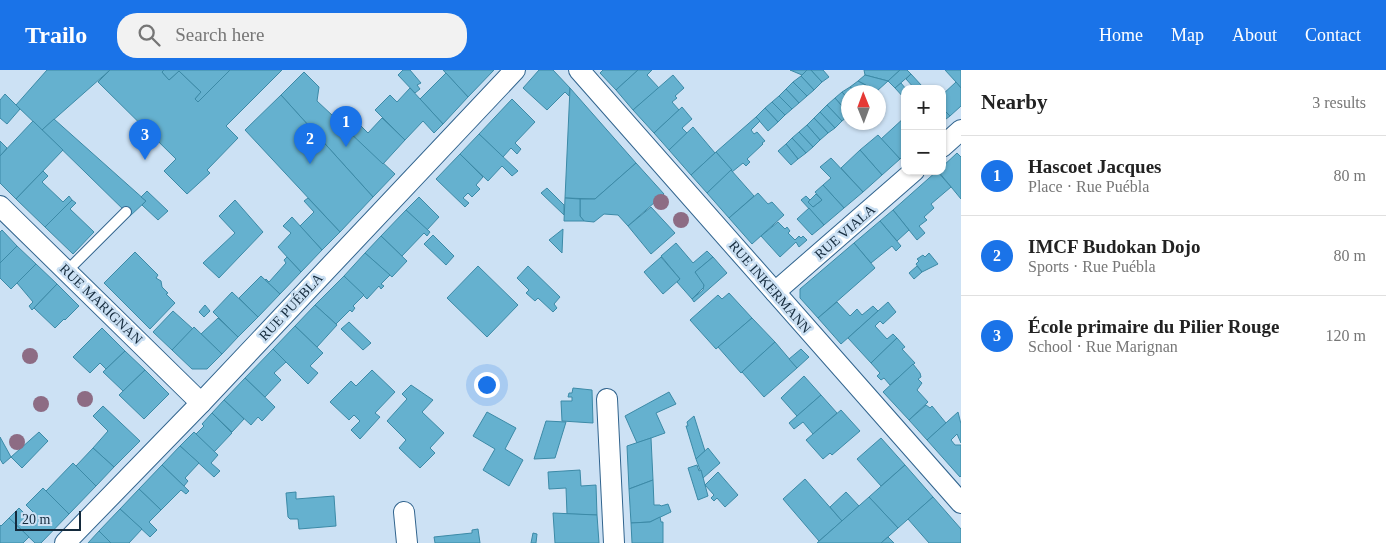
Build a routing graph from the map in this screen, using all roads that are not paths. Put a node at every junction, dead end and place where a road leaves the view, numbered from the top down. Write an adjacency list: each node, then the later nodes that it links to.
1 (515, 70): 11 (street, RUE PUÉBLA)
2 (579, 70): 9 (street, RUE INKERMANN)
3 (961, 130): 4 (street)
4 (946, 143)
5 (909, 175): 9 (street, RUE VIALA)
6 (0, 206): 8 (street, RUE MARIGNAN)
7 (126, 212): 8 (lane)
8 (67, 271): 11 (street, RUE MARIGNAN)
9 (775, 292): 12 (street, RUE INKERMANN)
10 (608, 399): 16 (street)
11 (201, 403): 14 (street, RUE PUÉBLA)
12 (961, 503)
13 (404, 512): 15 (street)
14 (65, 543)
15 (408, 543)
16 (614, 543)

